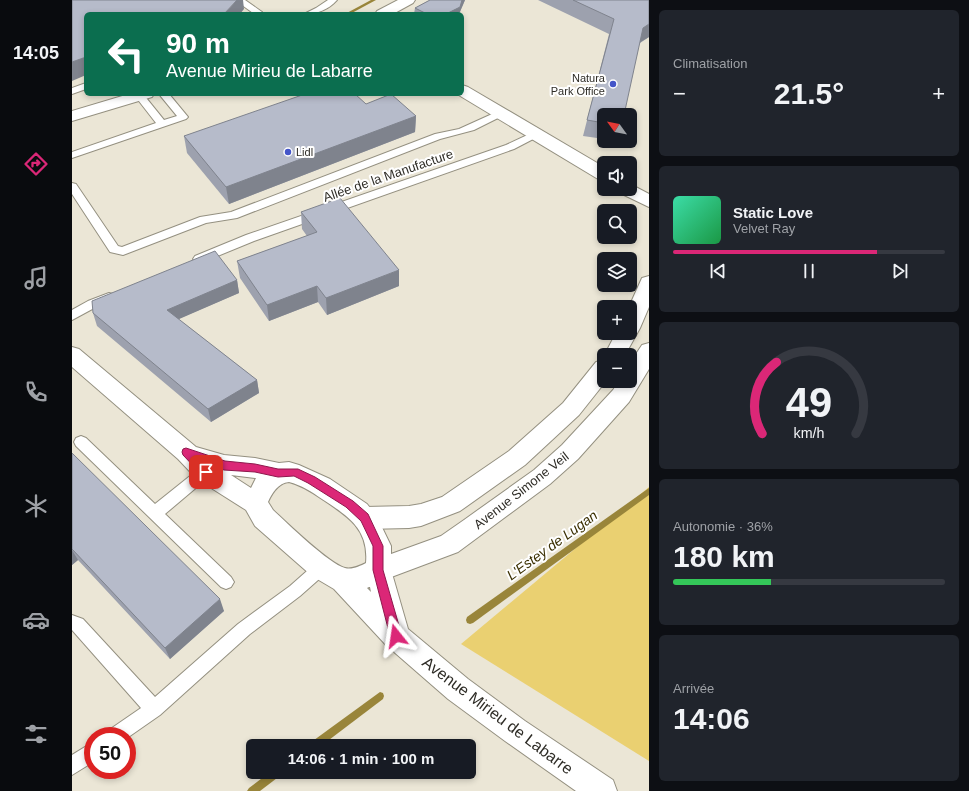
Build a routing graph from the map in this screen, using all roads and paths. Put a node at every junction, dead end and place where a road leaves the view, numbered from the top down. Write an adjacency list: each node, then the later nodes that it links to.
1 (239, 0): 4 (lane)
2 (333, 0): 5 (lane)
3 (408, 0): 6 (street)
4 (258, 12)
5 (314, 12)
6 (386, 12)
7 (84, 87): 8 (lane)
8 (72, 90)
9 (464, 91): 13 (street)
10 (140, 96): 14 (street)
11 (144, 96): 15 (lane)
12 (166, 96): 15 (lane)
13 (501, 113): 16 (street); 19 (lane)
14 (72, 116)
15 (162, 124): 17 (lane)
16 (536, 134): 18 (street); 22 (lane, Allée de la Manufacture)
17 (72, 155)
18 (597, 171)
19 (72, 186)
20 (637, 195): 21 (street)
21 (649, 201)
22 (192, 262)
23 (649, 283): 25 (street)
24 (121, 292): 26 (lane)
25 (637, 311)
26 (72, 316)
27 (649, 351): 29 (street, Avenue Simone Veil)
28 (72, 355): 33 (street, Avenue Mirieu de Labarre)
29 (637, 367)
30 (597, 377): 38 (street)
31 (625, 388): 40 (street, Avenue Simone Veil)
32 (81, 442): 37 (lane)
33 (186, 452): 34 (street, Avenue Mirieu de Labarre); 35 (street, Avenue Mirieu de Labarre)
34 (206, 472): 36 (street, Avenue Mirieu de Labarre); 37 (lane)
35 (278, 473): 36 (street); 38 (street, Avenue Mirieu de Labarre)
36 (255, 503): 39 (street, Avenue Mirieu de Labarre)
37 (155, 513): 42 (lane)
38 (365, 518): 40 (street, Avenue Mirieu de Labarre)
39 (321, 568): 41 (street, Avenue Mirieu de Labarre); 45 (lane)
40 (378, 570): 41 (street); 44 (street, Avenue Mirieu de Labarre)
41 (343, 581): 44 (street, Avenue Mirieu de Labarre)
42 (226, 582)
43 (72, 622): 45 (lane)
44 (401, 640): 49 (street, Avenue Mirieu de Labarre)
45 (154, 708): 46 (lane)
46 (128, 727)
47 (84, 757): 48 (lane)
48 (72, 766)
49 (602, 791)

